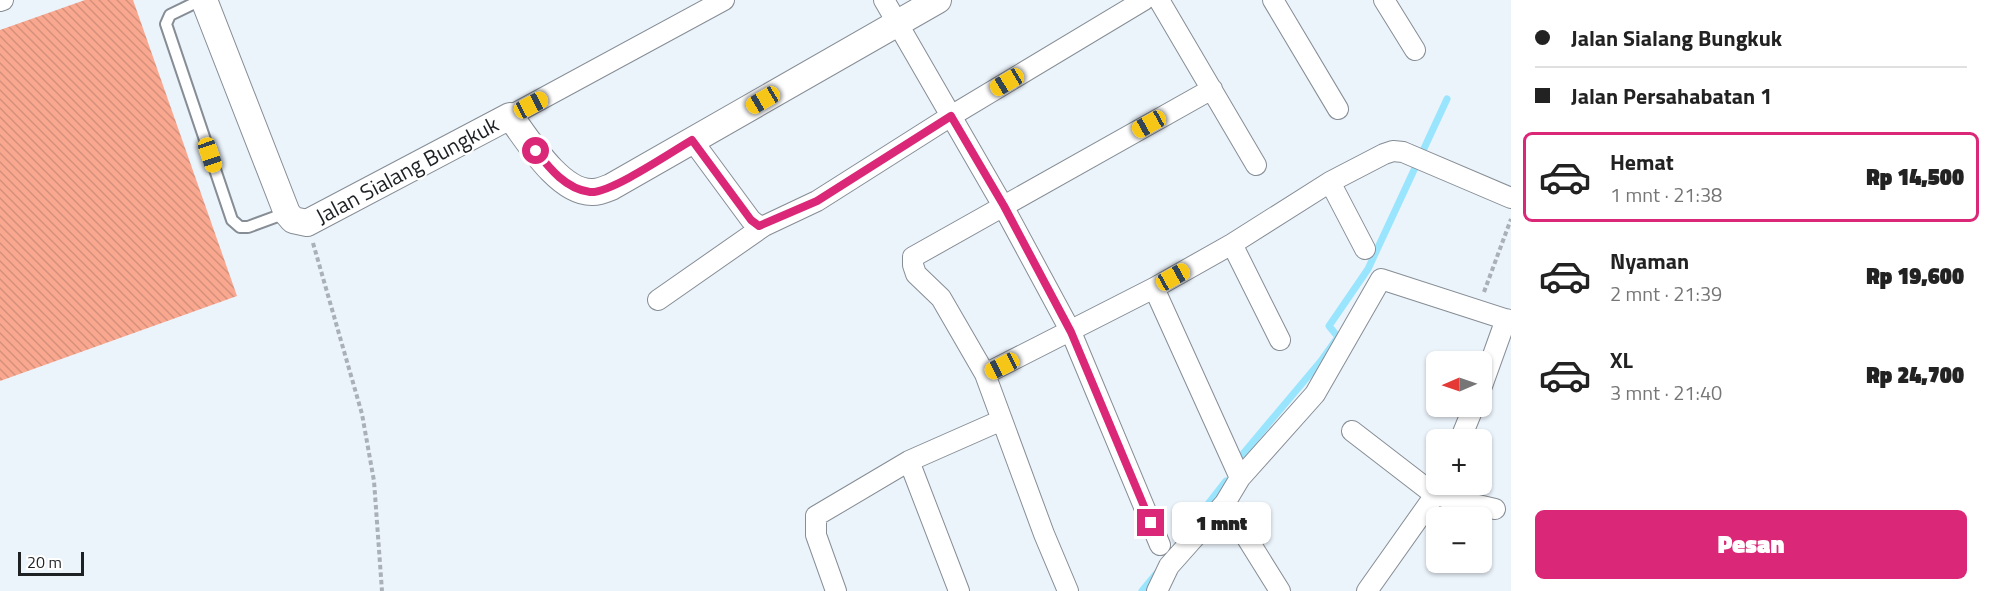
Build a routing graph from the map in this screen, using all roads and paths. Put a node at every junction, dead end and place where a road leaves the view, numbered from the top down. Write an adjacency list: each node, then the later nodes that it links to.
1 (202, 0): 20 (street, Jalan Sialang Bungkuk); 20 (lane)
2 (724, 0): 13 (street)
3 (884, 0): 9 (street)
4 (938, 0): 9 (street, Jalan Sialang Bungkuk)
5 (1144, 0): 14 (street)
6 (1159, 0): 11 (street)
7 (1273, 0): 12 (street)
8 (1384, 0): 10 (street)
9 (897, 23): 14 (street); 15 (street, Jalan Sialang Bungkuk)
10 (1415, 50)
11 (1212, 89): 16 (street); 19 (street)
12 (1338, 110)
13 (510, 116): 15 (street, Jalan Sialang Bungkuk); 20 (street, Jalan Sialang Bungkuk)
14 (951, 116): 19 (street); 22 (street)
15 (692, 140): 22 (street)
16 (1256, 165)
17 (1330, 182): 18 (street); 23 (street); 24 (street)
18 (1511, 198)
19 (1004, 206): 29 (street); 32 (street)
20 (297, 218): 44 (path)
21 (1511, 219): 27 (path)
22 (764, 226): 26 (street)
23 (1232, 244): 25 (street); 30 (street)
24 (1365, 249)
25 (1154, 288): 29 (street); 36 (street)
26 (658, 300)
27 (1478, 309): 28 (street); 36 (street)
28 (1509, 320): 31 (street)
29 (1071, 332): 32 (street); 42 (street)
30 (1280, 340)
31 (1492, 362)
32 (985, 374): 33 (street)
33 (1002, 420): 35 (street); 47 (street)
34 (1352, 431): 37 (street)
35 (909, 461): 45 (street); 46 (street)
36 (1240, 478): 40 (street)
37 (1426, 482)
38 (1434, 495): 49 (street)
39 (1454, 495): 41 (street)
40 (1225, 503): 43 (street); 48 (street)
41 (1495, 508)
42 (1160, 545)
43 (1160, 590)
44 (382, 591)
45 (836, 591)
46 (959, 591)
47 (1068, 591)
48 (1280, 591)
49 (1367, 591)

